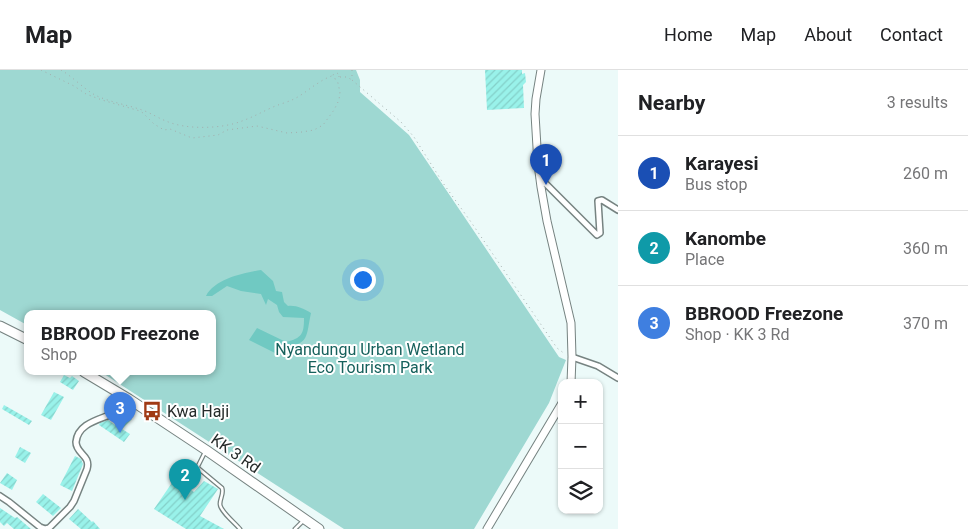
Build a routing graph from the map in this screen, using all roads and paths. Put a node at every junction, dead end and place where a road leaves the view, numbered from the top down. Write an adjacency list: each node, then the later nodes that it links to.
1 (41, 70): 6 (path)
2 (61, 70): 5 (path)
3 (352, 70): 7 (path)
4 (541, 70): 8 (main road)
5 (334, 75): 6 (path); 6 (path)
6 (338, 78): 7 (path)
7 (352, 80): 12 (path)
8 (540, 178): 9 (street); 12 (main road)
9 (618, 210)
10 (0, 326): 11 (highway)
11 (24, 338)
12 (572, 357): 14 (street); 15 (main road)
13 (89, 375): 16 (highway, KK 3 Rd)
14 (618, 378)
15 (571, 379)
16 (129, 399): 18 (highway, KK 3 Rd); 19 (street)
17 (558, 410): 24 (main road)
18 (206, 450): 20 (highway, KK 3 Rd); 21 (lane)
19 (0, 496)
20 (304, 519): 22 (lane); 23 (highway, KK 3 Rd)
21 (240, 529)
22 (296, 529)
23 (319, 529)
24 (487, 529)

